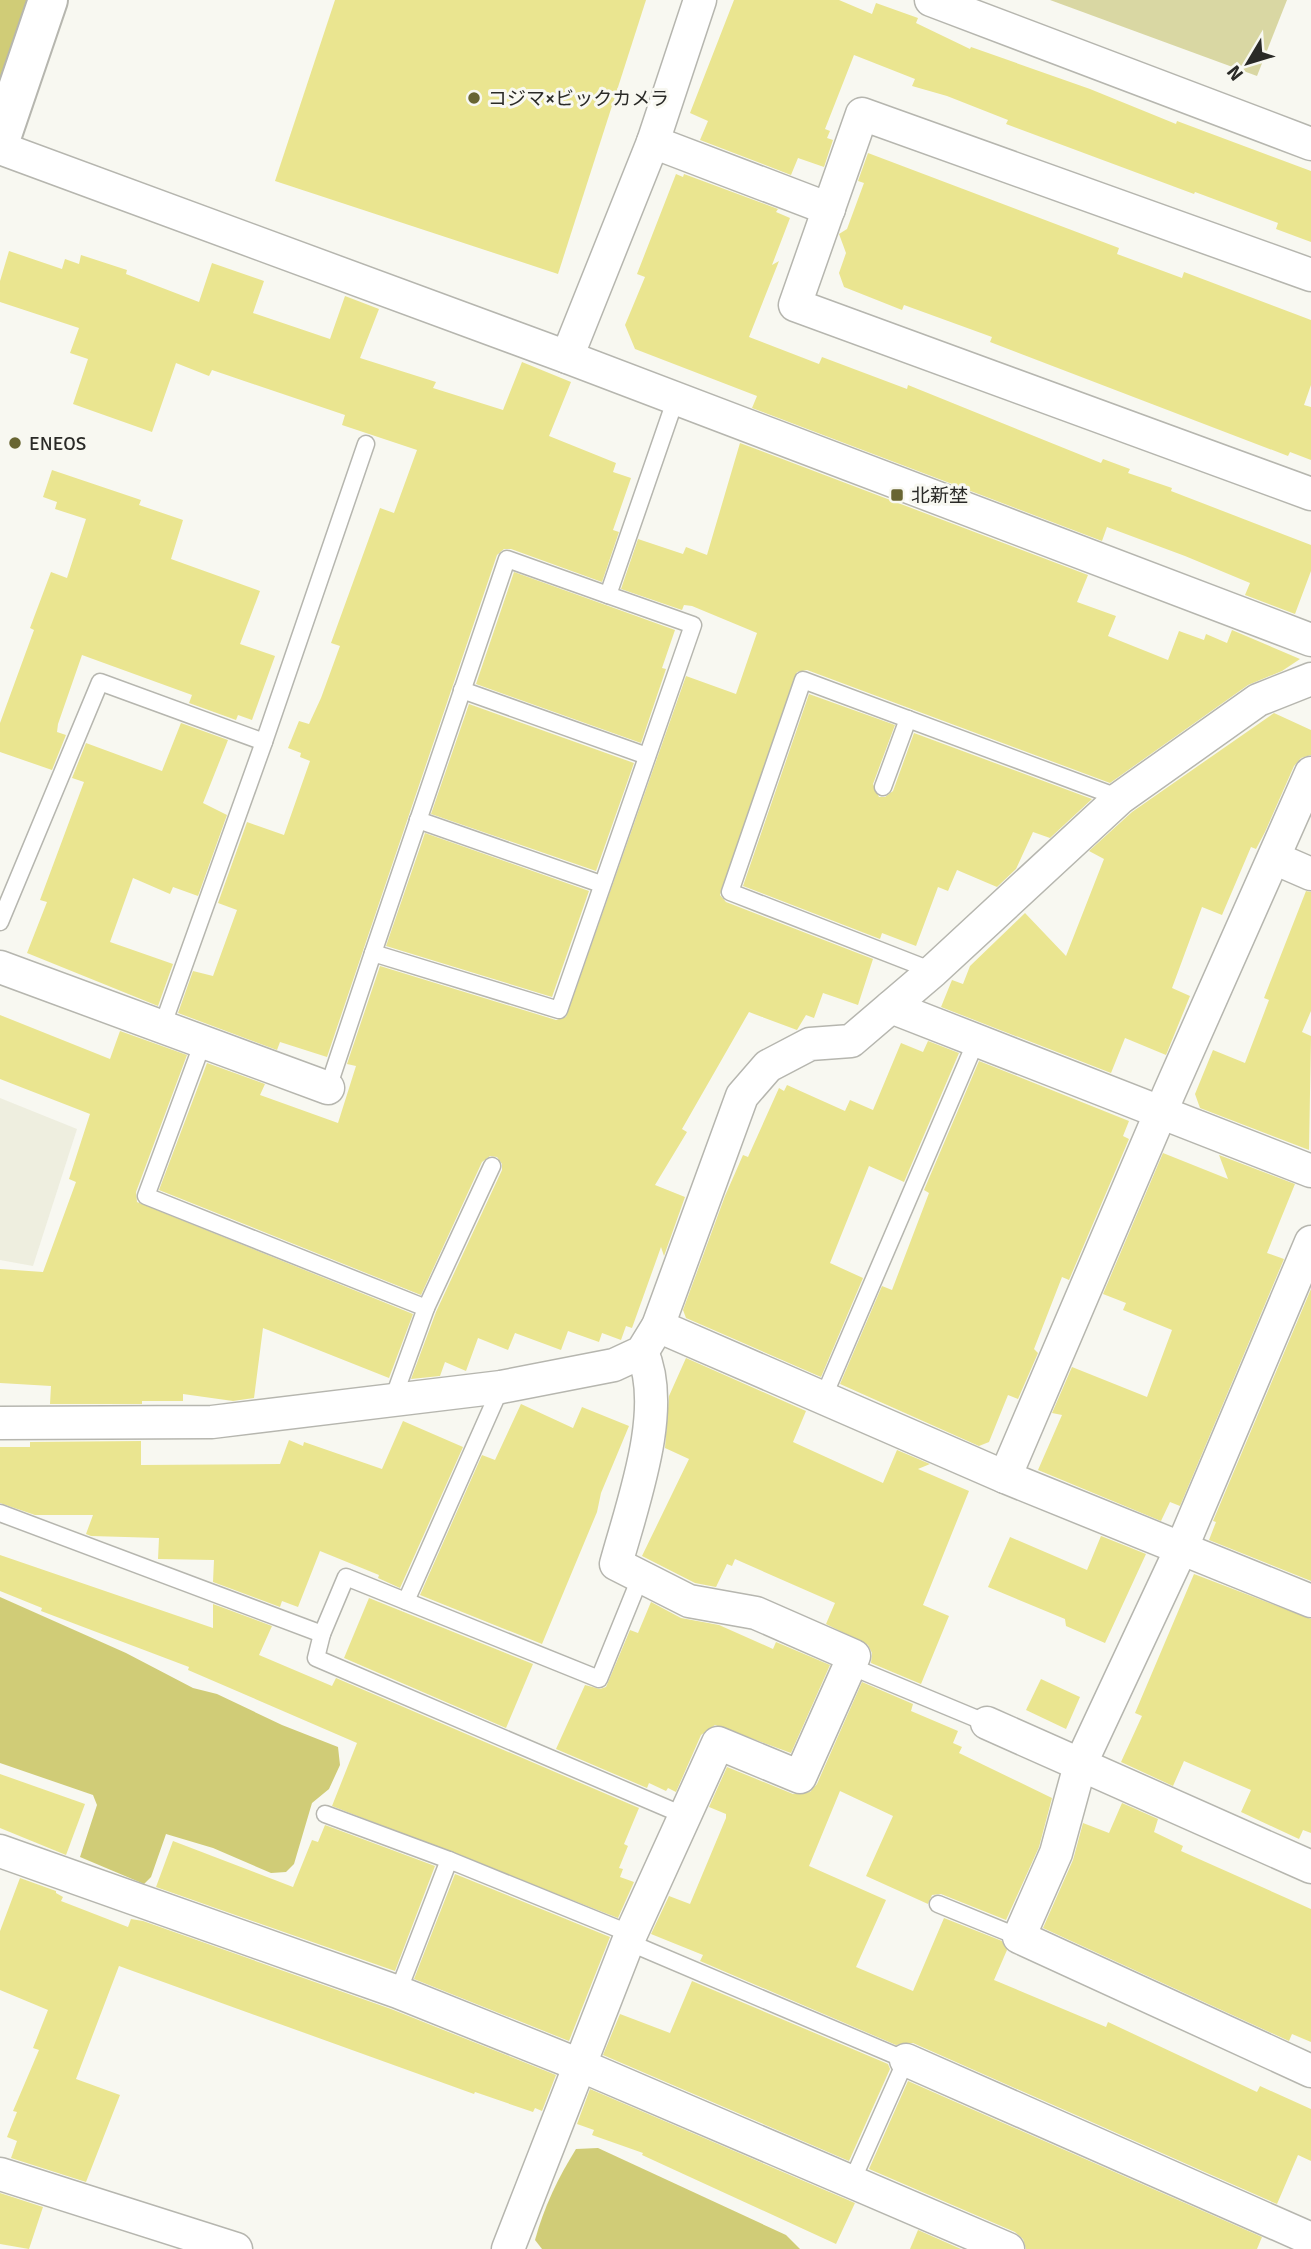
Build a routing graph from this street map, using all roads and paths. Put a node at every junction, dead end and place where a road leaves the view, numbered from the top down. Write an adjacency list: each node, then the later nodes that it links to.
1 (48, 0): 4 (highway)
2 (700, 0): 5 (street)
3 (931, 0): 6 (street)
4 (0, 141)
5 (653, 142): 8 (street); 10 (street)
6 (1311, 144)
7 (0, 148): 10 (street)
8 (829, 209): 9 (street); 13 (street)
9 (1311, 275)
10 (567, 357): 11 (street)
11 (676, 398): 14 (lane); 15 (street)
12 (366, 444): 19 (lane)
13 (1311, 494)
14 (608, 595): 17 (lane); 20 (lane)
15 (1311, 640)
16 (1311, 679): 23 (street)
17 (461, 691): 20 (lane); 24 (lane)
18 (908, 719): 22 (lane); 23 (lane); 31 (lane)
19 (264, 742): 28 (lane); 33 (lane)
20 (647, 756): 27 (lane)
21 (1311, 772): 25 (street)
22 (883, 787)
23 (1121, 798): 31 (street)
24 (418, 820): 27 (lane); 29 (lane)
25 (1274, 858): 26 (street); 37 (street)
26 (1311, 874)
27 (601, 884): 29 (lane)
28 (0, 922)
29 (373, 953): 36 (lane)
30 (0, 967): 33 (street)
31 (933, 971): 32 (street)
32 (891, 1007): 34 (street); 42 (street)
33 (162, 1027): 35 (street)
34 (977, 1039): 37 (street); 44 (lane)
35 (203, 1042): 36 (street); 41 (lane)
36 (328, 1088)
37 (1161, 1112): 39 (street); 47 (street)
38 (492, 1166): 41 (lane)
39 (1311, 1171)
40 (1311, 1242): 49 (street)
41 (426, 1308): 45 (lane)
42 (650, 1339): 43 (street); 44 (street); 50 (street)
43 (501, 1387): 45 (street); 51 (lane)
44 (823, 1398): 47 (street)
45 (393, 1399): 46 (street)
46 (0, 1423)
47 (1004, 1477): 49 (street)
48 (0, 1513): 53 (lane)
49 (1182, 1547): 52 (street); 56 (street)
50 (640, 1578): 51 (lane); 54 (street)
51 (406, 1601): 53 (lane)
52 (1311, 1601)
53 (322, 1634): 58 (lane)
54 (850, 1666): 55 (lane); 58 (street)
55 (987, 1723): 56 (street)
56 (1080, 1765): 61 (street); 63 (street)
57 (325, 1814): 60 (lane)
58 (683, 1815): 64 (street)
59 (0, 1852): 65 (street)
60 (449, 1860): 64 (lane); 65 (lane)
61 (1311, 1867)
62 (938, 1904): 63 (lane)
63 (1019, 1937): 68 (street)
64 (630, 1938): 66 (lane); 67 (street)
65 (398, 1993): 67 (street)
66 (906, 2060): 70 (lane); 71 (street)
67 (582, 2066): 70 (street); 73 (street)
68 (1311, 2071)
69 (0, 2174): 72 (street)
70 (852, 2181): 74 (street)
71 (1311, 2239)
72 (236, 2249)
73 (508, 2249)
74 (1008, 2249)

